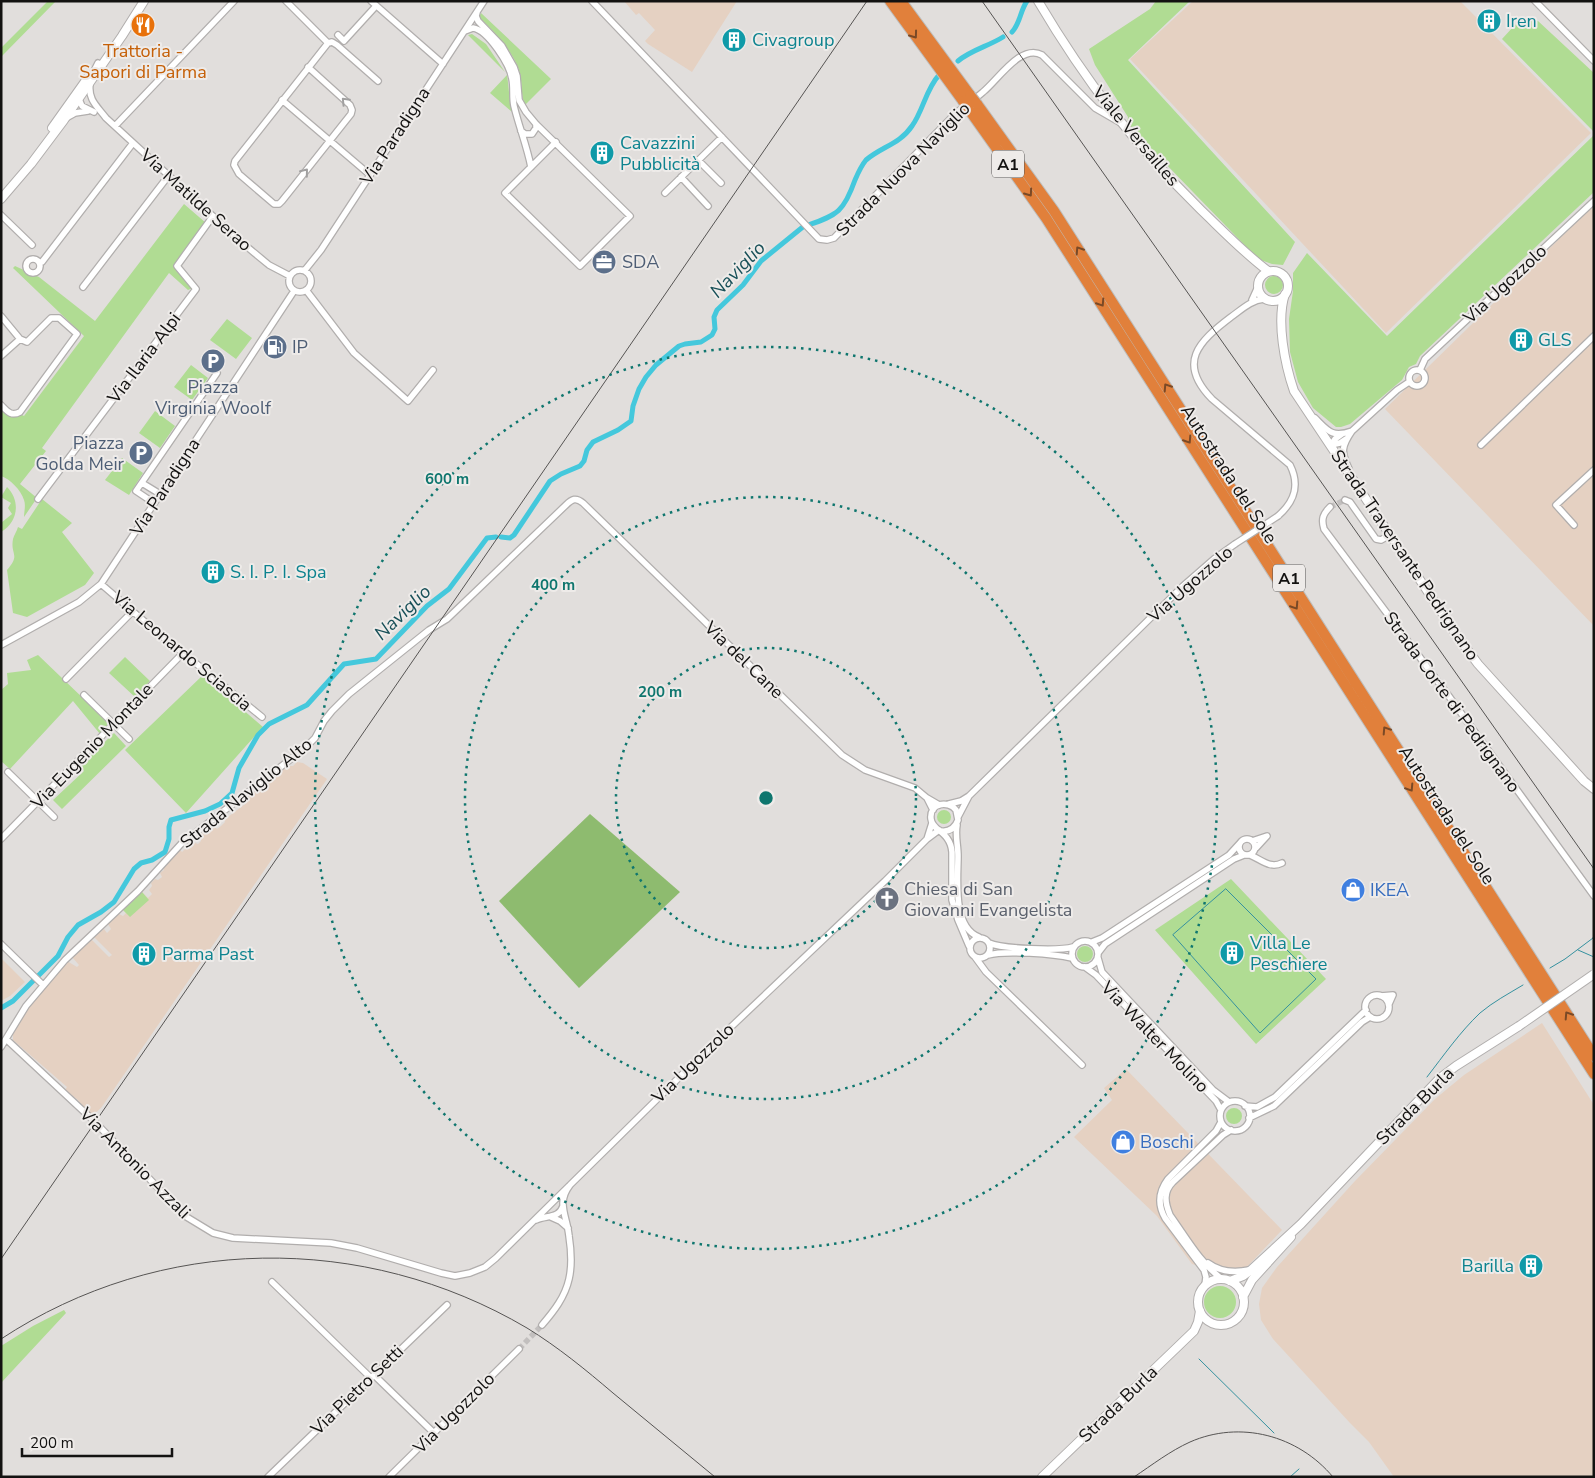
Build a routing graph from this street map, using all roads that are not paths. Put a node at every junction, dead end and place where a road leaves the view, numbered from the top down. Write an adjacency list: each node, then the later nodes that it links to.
1 (144, 1): 12 (main road)
2 (234, 1): 30 (street)
3 (286, 1): 15 (street)
4 (484, 1): 11 (street, Via Paradigna)
5 (592, 1): 32 (street, Strada Nuova Naviglio)
6 (890, 1): 19 (highway, Autostrada del Sole / A1, one-way to 19)
7 (901, 1): 19 (highway, Autostrada del Sole / A1)
8 (1534, 1): 16 (street)
9 (374, 3): 14 (street); 18 (street)
10 (1040, 3): 28 (main road, Viale Versailles)
11 (477, 12): 13 (street, Via Paradigna); 29 (street)
12 (128, 25): 17 (main road); 21 (main road)
13 (463, 33): 18 (street, Via Paradigna); 31 (street)
14 (338, 36)
15 (328, 43): 20 (street); 22 (street)
16 (1594, 61)
17 (98, 64): 23 (street); 27 (main road)
18 (442, 64): 41 (street, Via Paradigna)
19 (942, 65): 25 (highway, Autostrada del Sole / A1, bridge)
20 (308, 67): 24 (street); 33 (street, one-way to 20)
21 (92, 81): 23 (main road); 26 (street)
22 (378, 82)
23 (78, 100): 26 (street, Via Matilde Serao); 27 (main road)
24 (282, 100): 33 (street); 33 (street, one-way to 33)
25 (974, 107): 138 (highway, Autostrada del Sole / A1, one-way to 25); 140 (highway, Autostrada del Sole / A1, one-way to 140)
26 (95, 110): 27 (street); 30 (street, Via Matilde Serao)
27 (60, 121): 45 (main road)
28 (1121, 123): 32 (street, Strada Nuova Naviglio); 38 (main road, Viale Versailles)
29 (536, 124): 31 (street); 34 (street)
30 (115, 126): 35 (street, Via Matilde Serao)
31 (521, 131): 39 (street)
32 (722, 137): 37 (street)
33 (331, 140): 41 (street)
34 (556, 142): 39 (street); 39 (street)
35 (133, 143): 40 (street, Via Matilde Serao); 52 (street)
36 (1150, 155): 38 (street)
37 (698, 160): 42 (street); 43 (street)
38 (1157, 165): 51 (main road, Viale Versailles)
39 (532, 166)
40 (169, 175): 49 (street, Via Matilde Serao); 57 (street)
41 (370, 175): 53 (street, Via Paradigna)
42 (681, 177): 44 (street); 47 (street)
43 (721, 183)
44 (665, 193)
45 (1, 199)
46 (1594, 201): 69 (street, Via Ugozzolo)
47 (708, 206)
48 (1, 215): 50 (street)
49 (213, 216): 55 (street, Via Matilde Serao); 81 (street, Via Ilaria Alpi)
50 (32, 245)
51 (1250, 258): 54 (main road, Viale Versailles); 56 (main road, Viale Versailles)
52 (39, 262)
53 (305, 270): 55 (street); 58 (street)
54 (1268, 271): 56 (main road); 60 (main road)
55 (290, 276): 59 (street)
56 (1257, 286): 61 (main road); 62 (street, Via Ugozzolo)
57 (83, 287)
58 (306, 290): 59 (street); 68 (street)
59 (294, 291): 80 (street, Via Paradigna)
60 (1285, 294): 61 (main road); 64 (main road)
61 (1266, 300): 62 (street, Via Ugozzolo); 64 (main road)
62 (1248, 304): 101 (street, Via Ugozzolo, bridge)
63 (1, 316): 66 (street)
64 (1282, 317): 73 (main road, Strada Traversante Pedrignano)
65 (1594, 336): 76 (street)
66 (20, 340): 67 (street); 72 (street)
67 (1, 356)
68 (433, 370)
69 (1420, 370): 71 (street, Via Ugozzolo); 71 (street, Via Ugozzolo)
70 (217, 373): 79 (street)
71 (1410, 382): 74 (street, Via Ugozzolo)
72 (1, 405)
73 (1305, 408): 74 (street); 75 (main road, Strada Traversante Pedrignano)
74 (1344, 437): 75 (street, Via Ugozzolo); 78 (street)
75 (1331, 445): 78 (main road, Strada Traversante Pedrignano)
76 (1480, 445)
77 (1594, 470): 86 (street)
78 (1354, 480): 87 (main road, Strada Traversante Pedrignano)
79 (142, 483): 80 (street); 84 (street)
80 (160, 494): 84 (street, Via Paradigna)
81 (38, 499)
82 (576, 499): 102 (street, Via del Cane); 133 (street, Strada Naviglio Alto)
83 (1345, 500): 87 (street)
84 (154, 503): 88 (street, Via Paradigna)
85 (1330, 507): 119 (street, Strada Corte di Pedrignano)
86 (1574, 525)
87 (1390, 535): 97 (main road, Strada Traversante Pedrignano)
88 (101, 584): 89 (street, Via Leonardo Sciascia); 90 (street, Via Paradigna)
89 (133, 612): 91 (street, Via Leonardo Sciascia); 92 (street)
90 (1, 645)
91 (183, 653): 94 (street, Via Leonardo Sciascia); 95 (street, Via Eugenio Montale)
92 (66, 679)
93 (84, 695): 95 (street)
94 (262, 717)
95 (114, 724): 96 (street); 103 (street, Via Eugenio Montale)
96 (129, 740)
97 (1575, 769): 99 (main road, Strada Traversante Pedrignano); 100 (main road, Strada Traversante Pedrignano)
98 (8, 772): 103 (street)
99 (1594, 783)
100 (1594, 789)
101 (969, 796): 104 (street, Via Ugozzolo); 108 (street, Via Ugozzolo)
102 (927, 798): 105 (street, Via del Cane); 106 (street)
103 (38, 801): 107 (street); 111 (street, Via Eugenio Montale)
104 (948, 804): 105 (street, Via Ugozzolo); 108 (street)
105 (939, 805): 106 (street)
106 (933, 810): 109 (street, Via Ugozzolo)
107 (54, 817)
108 (958, 820): 110 (street, Via Ugozzolo); 120 (street)
109 (932, 823): 110 (street); 112 (street, Via Ugozzolo)
110 (940, 830): 112 (street, Via Ugozzolo); 124 (street)
111 (1, 839)
112 (927, 839): 147 (street, Via Ugozzolo)
113 (1252, 840): 114 (street); 115 (street); 115 (street)
114 (1240, 843): 116 (street); 121 (street)
115 (1255, 849): 116 (street); 117 (street)
116 (1247, 855): 117 (street); 127 (street)
117 (1260, 859): 118 (street)
118 (1282, 863)
119 (1594, 896)
120 (979, 937): 122 (street); 124 (street)
121 (1092, 942): 125 (street); 127 (street, Via Walter Molino)
122 (989, 943): 125 (street); 126 (street)
123 (1, 944): 133 (street)
124 (969, 946): 128 (street)
125 (1073, 947): 129 (street)
126 (987, 955): 128 (street, Via Walter Molino); 129 (street, Via Walter Molino); 131 (street)
127 (1098, 955): 130 (street, Via Walter Molino); 141 (street, Via Walter Molino)
128 (975, 957): 131 (street)
129 (1072, 958): 130 (street, Via Walter Molino)
130 (1085, 967): 143 (street, Via Walter Molino)
131 (986, 972): 139 (street)
132 (1594, 974): 152 (main road, Strada Burla, bridge)
133 (39, 980): 136 (street, Strada Naviglio Alto)
134 (1366, 1010): 135 (street); 135 (street); 142 (street)
135 (1370, 1017): 144 (street)
136 (6, 1039): 137 (street, Strada Naviglio Alto); 151 (street, Via Antonio Azzali)
137 (1, 1047)
138 (1594, 1056)
139 (1082, 1065)
140 (1594, 1074)
141 (1229, 1102): 142 (street); 143 (street)
142 (1245, 1106): 144 (street)
143 (1221, 1110): 145 (street)
144 (1249, 1118): 146 (street)
145 (1221, 1122): 146 (street); 159 (street)
146 (1231, 1130): 154 (street)
147 (569, 1186): 148 (street, Via Ugozzolo); 149 (street, Via Antonio Azzali)
148 (563, 1210): 149 (street); 150 (street); 153 (street)
149 (542, 1211): 151 (street, Via Antonio Azzali)
150 (549, 1217): 151 (street); 153 (street)
151 (532, 1223)
152 (1301, 1224): 155 (main road, Strada Burla); 160 (main road, Strada Burla)
153 (568, 1230): 164 (street)
154 (1198, 1253): 155 (street); 156 (street)
155 (1251, 1270): 158 (main road, Strada Burla)
156 (1222, 1279): 158 (main road); 159 (main road)
157 (272, 1282): 167 (street)
158 (1230, 1282): 160 (main road)
159 (1205, 1285): 162 (main road, Strada Burla)
160 (1243, 1297): 163 (main road, Strada Burla)
161 (447, 1305): 167 (street, Via Pietro Setti)
162 (1200, 1312): 163 (main road); 165 (main road, Strada Burla)
163 (1213, 1323): 165 (main road, Strada Burla)
164 (542, 1325)
165 (1194, 1332): 171 (main road, Strada Burla)
166 (519, 1349): 168 (street, Via Ugozzolo)
167 (372, 1376): 168 (street); 169 (street, Via Pietro Setti)
168 (434, 1434): 170 (street, Via Ugozzolo)
169 (268, 1477)
170 (389, 1477)
171 (1042, 1477)

